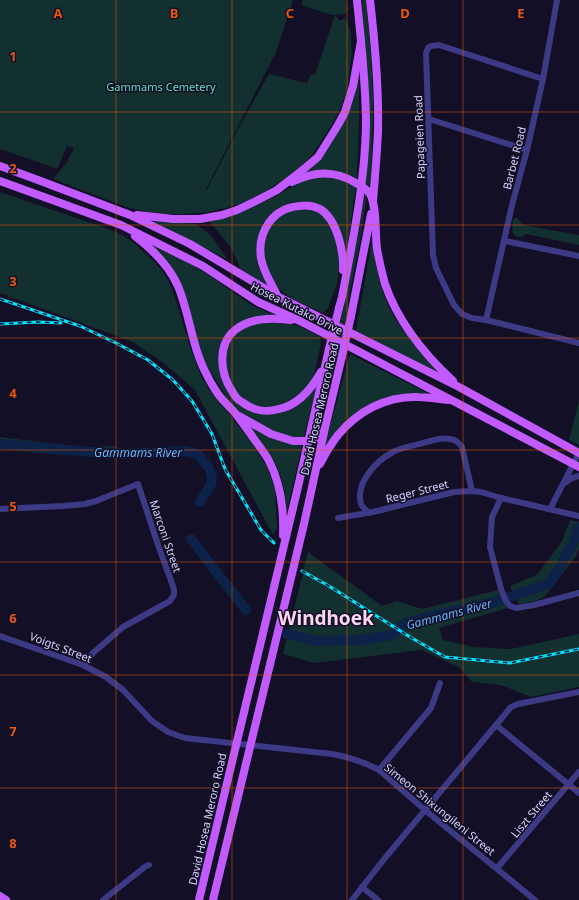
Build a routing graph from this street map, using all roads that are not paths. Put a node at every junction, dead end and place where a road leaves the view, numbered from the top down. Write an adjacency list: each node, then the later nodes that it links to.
1 (356, 0): 4 (main road, David Hosea Meroro Road)
2 (557, 0): 5 (street, Barbet Road)
3 (371, 1): 12 (main road, David Hosea Meroro Road)
4 (361, 41): 10 (main road, David Hosea Meroro Road); 11 (main road)
5 (543, 79): 6 (street, Papageien Road); 7 (street, Barbet Road)
6 (429, 119): 7 (street); 19 (street, Papageien Road)
7 (527, 150): 15 (street, Barbet Road)
8 (0, 166): 13 (main road, Hosea Kutako Drive)
9 (0, 181): 14 (main road, Hosea Kutako Drive)
10 (361, 186): 11 (main road); 12 (main road); 17 (main road, David Hosea Meroro Road)
11 (277, 190): 13 (main road)
12 (373, 201): 23 (main road); 26 (main road, David Hosea Meroro Road, bridge)
13 (130, 215): 18 (main road, Hosea Kutako Drive)
14 (121, 226): 20 (main road, Hosea Kutako Drive); 25 (main road)
15 (505, 241): 16 (street); 19 (street, Barbet Road)
16 (579, 256)
17 (342, 296): 18 (main road); 22 (main road, David Hosea Meroro Road, bridge)
18 (279, 297): 23 (main road, Hosea Kutako Drive)
19 (486, 320): 21 (street, Papageien Road)
20 (300, 321): 22 (main road); 24 (main road, Hosea Kutako Drive)
21 (579, 342)
22 (326, 364): 27 (main road, David Hosea Meroro Road)
23 (459, 387): 28 (main road, Hosea Kutako Drive)
24 (453, 401): 29 (main road, Hosea Kutako Drive); 30 (main road)
25 (236, 415): 27 (main road); 40 (main road)
26 (325, 428): 27 (main road); 30 (main road, David Hosea Meroro Road)
27 (308, 442): 40 (main road, David Hosea Meroro Road)
28 (579, 453): 29 (street)
29 (576, 466): 32 (street)
30 (317, 469): 48 (main road, David Hosea Meroro Road)
31 (579, 476): 32 (street)
32 (562, 484): 36 (street)
33 (472, 491): 34 (street, Reger Street); 37 (street, Reger Street); 37 (street)
34 (501, 498): 36 (street, Reger Street); 41 (street)
35 (0, 509): 43 (street, Marconi Street)
36 (550, 509): 38 (street, Reger Street)
37 (369, 513): 39 (street, Reger Street)
38 (579, 516)
39 (338, 518)
40 (280, 565): 47 (main road, David Hosea Meroro Road)
41 (579, 592)
42 (0, 636): 43 (street, Voigts Street)
43 (83, 665): 47 (street, Voigts Street)
44 (440, 683): 49 (street)
45 (579, 692): 46 (street)
46 (496, 725): 51 (street); 53 (street)
47 (236, 743): 48 (street, David Hosea Meroro Road); 61 (main road, David Hosea Meroro Road)
48 (251, 746): 49 (street, Simeon Shixungileni Street); 56 (main road, David Hosea Meroro Road)
49 (379, 770): 53 (street, Simeon Shixungileni Street)
50 (579, 772): 51 (street, Liszt Street)
51 (569, 785): 52 (street); 55 (street, Liszt Street)
52 (579, 793)
53 (425, 810): 55 (street, Simeon Shixungileni Street); 57 (street)
54 (149, 865): 60 (street)
55 (497, 868): 66 (street, Simeon Shixungileni Street)
56 (219, 878): 62 (main road, David Hosea Meroro Road); 63 (main road)
57 (362, 887): 64 (street); 65 (street)
58 (0, 896): 59 (main road)
59 (6, 900)
60 (103, 900)
61 (199, 900)
62 (213, 900)
63 (216, 900)
64 (352, 900)
65 (378, 900)
66 (535, 900)

